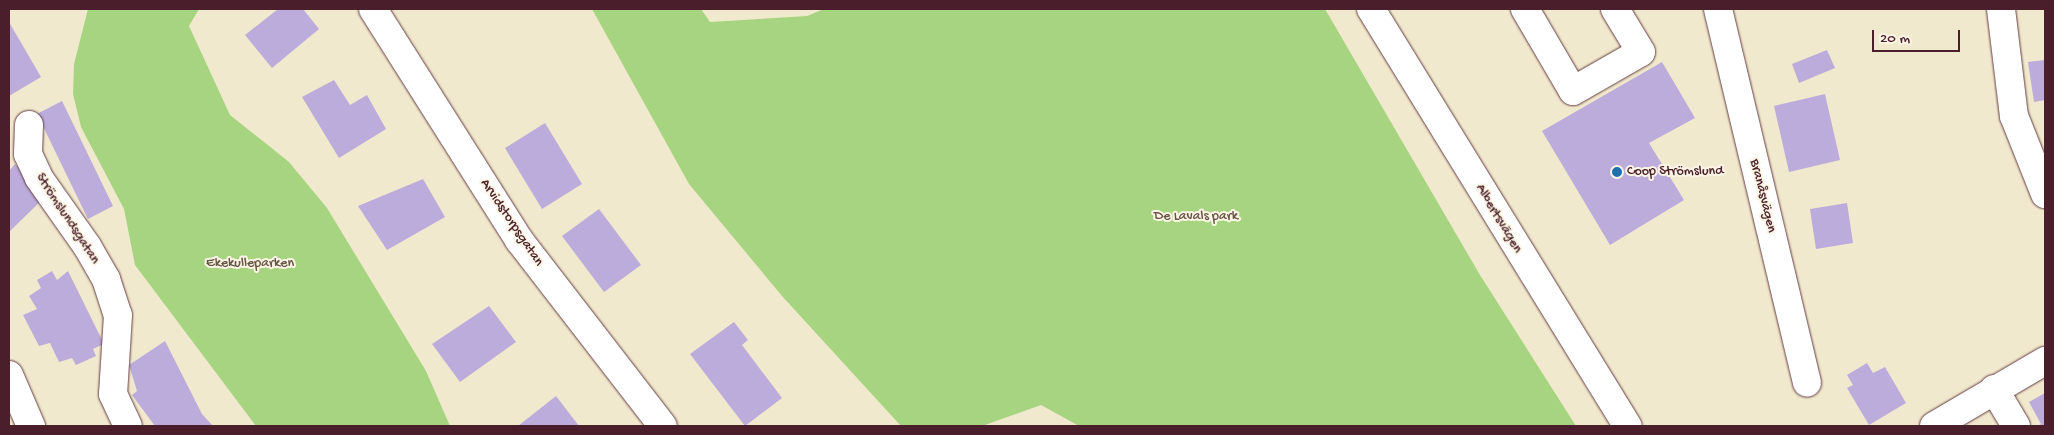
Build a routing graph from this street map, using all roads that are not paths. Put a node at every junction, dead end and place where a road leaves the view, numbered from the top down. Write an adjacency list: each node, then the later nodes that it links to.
1 (373, 9): 15 (street, Arvidstorpsgatan)
2 (1371, 9): 16 (street, Albertsvägen)
3 (1525, 9): 4 (street)
4 (1615, 9)
5 (1718, 9): 11 (street, Branåsvägen)
6 (2001, 9): 8 (street)
7 (29, 125): 14 (street, Strömslundsgatan)
8 (2045, 194)
9 (2045, 361): 12 (street)
10 (9, 375): 13 (street)
11 (1807, 384)
12 (1994, 389): 17 (street); 18 (street)
13 (31, 426)
14 (128, 426)
15 (663, 426)
16 (1628, 426)
17 (1934, 426)
18 (2016, 426)

